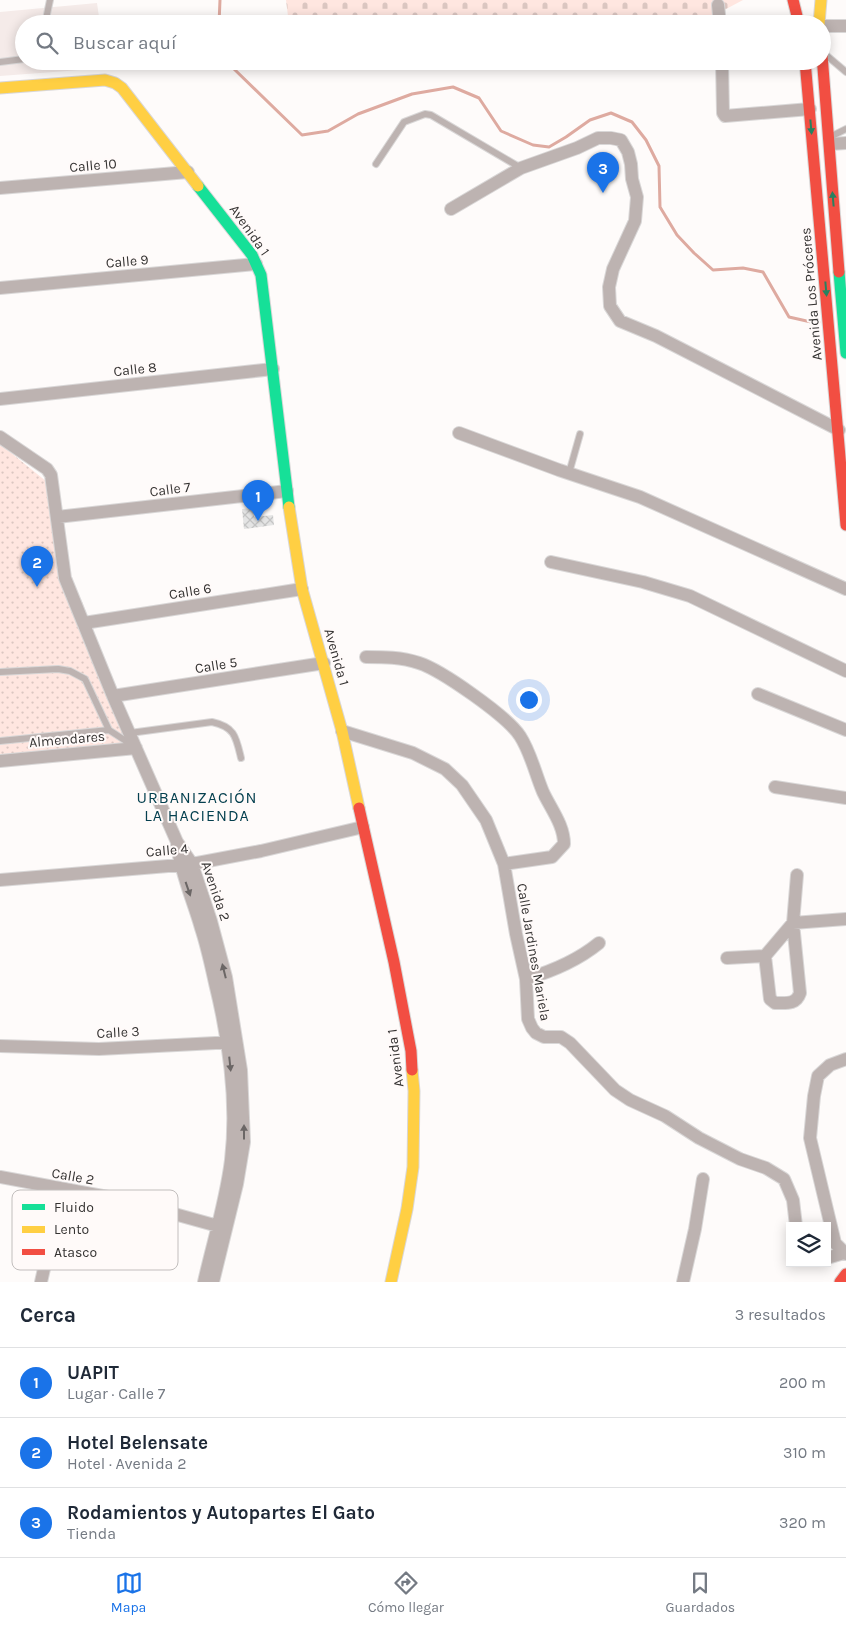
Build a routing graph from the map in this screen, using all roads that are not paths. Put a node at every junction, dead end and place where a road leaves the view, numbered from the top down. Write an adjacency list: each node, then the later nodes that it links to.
1 (50, 0): 5 (lane)
2 (793, 0): 7 (main road)
3 (821, 0): 8 (main road)
4 (718, 5): 6 (street)
5 (48, 15)
6 (719, 15)
7 (797, 15)
8 (820, 15)
9 (831, 26): 10 (street)
10 (846, 26)
11 (15, 60): 13 (lane)
12 (831, 61): 17 (lane)
13 (0, 62)
14 (722, 70): 19 (street)
15 (806, 70): 19 (main road, Avenida Los Próceres)
16 (823, 70): 21 (main road)
17 (846, 72)
18 (0, 88): 25 (main road, Avenida 1)
19 (810, 109): 34 (main road, Avenida Los Próceres, one-way to 34)
20 (846, 129): 21 (lane)
21 (829, 141): 22 (street); 28 (main road, one-way to 21)
22 (846, 143)
23 (376, 164): 24 (lane)
24 (521, 168): 27 (street); 34 (street)
25 (188, 172): 26 (street, Calle 10); 29 (main road, Avenida 1)
26 (0, 188)
27 (451, 209)
28 (842, 261): 31 (main road)
29 (256, 264): 30 (street, Calle 9); 32 (main road, Avenida 1)
30 (0, 288)
31 (846, 353)
32 (273, 369): 33 (street, Calle 8); 39 (main road, Avenida 1)
33 (0, 400)
34 (839, 430): 41 (main road, Avenida Los Próceres)
35 (460, 433): 38 (street)
36 (580, 434): 38 (lane)
37 (0, 437): 40 (street)
38 (569, 473): 44 (street)
39 (287, 491): 40 (street, Calle 7); 43 (main road, Avenida 1)
40 (57, 517): 45 (street)
41 (846, 524)
42 (551, 562): 48 (street)
43 (302, 589): 45 (street, Calle 6); 47 (main road, Avenida 1)
44 (846, 589)
45 (84, 623): 51 (street)
46 (366, 657): 64 (street)
47 (324, 663): 51 (street, Calle 5); 54 (main road, Avenida 1)
48 (846, 671)
49 (0, 672): 52 (lane)
50 (758, 694): 53 (street)
51 (113, 696): 55 (street)
52 (109, 730): 56 (lane); 57 (lane)
53 (846, 730)
54 (342, 731): 62 (main road, Avenida 1); 64 (street, Calle Jardines Mariela)
55 (130, 733): 57 (street); 58 (lane)
56 (0, 741)
57 (136, 748): 59 (street, Almendares); 63 (street)
58 (241, 758)
59 (0, 761)
60 (775, 787): 61 (street)
61 (846, 798)
62 (363, 826): 63 (street, Calle 4); 88 (main road, Avenida 1)
63 (186, 864): 66 (street, Calle 4); 73 (street)
64 (504, 864): 72 (street, Calle Jardines Mariela)
65 (797, 874): 68 (street)
66 (0, 880)
67 (846, 919): 68 (street)
68 (793, 923): 70 (street); 70 (street)
69 (599, 943): 72 (street)
70 (765, 956): 71 (street)
71 (727, 958)
72 (526, 979): 81 (street, Calle Jardines Mariela)
73 (233, 1042): 74 (street, Calle 3); 82 (street)
74 (0, 1046)
75 (846, 1059): 83 (street)
76 (0, 1177): 78 (street, Calle 2)
77 (703, 1179): 89 (street)
78 (62, 1189): 79 (street, Calle 2)
79 (68, 1190)
80 (178, 1215): 82 (street, Calle 2)
81 (796, 1222)
82 (222, 1228): 86 (street); 87 (street)
83 (845, 1254): 84 (street)
84 (831, 1257)
85 (846, 1274): 90 (main road)
86 (204, 1282)
87 (214, 1282)
88 (391, 1282)
89 (683, 1282)
90 (840, 1282)

